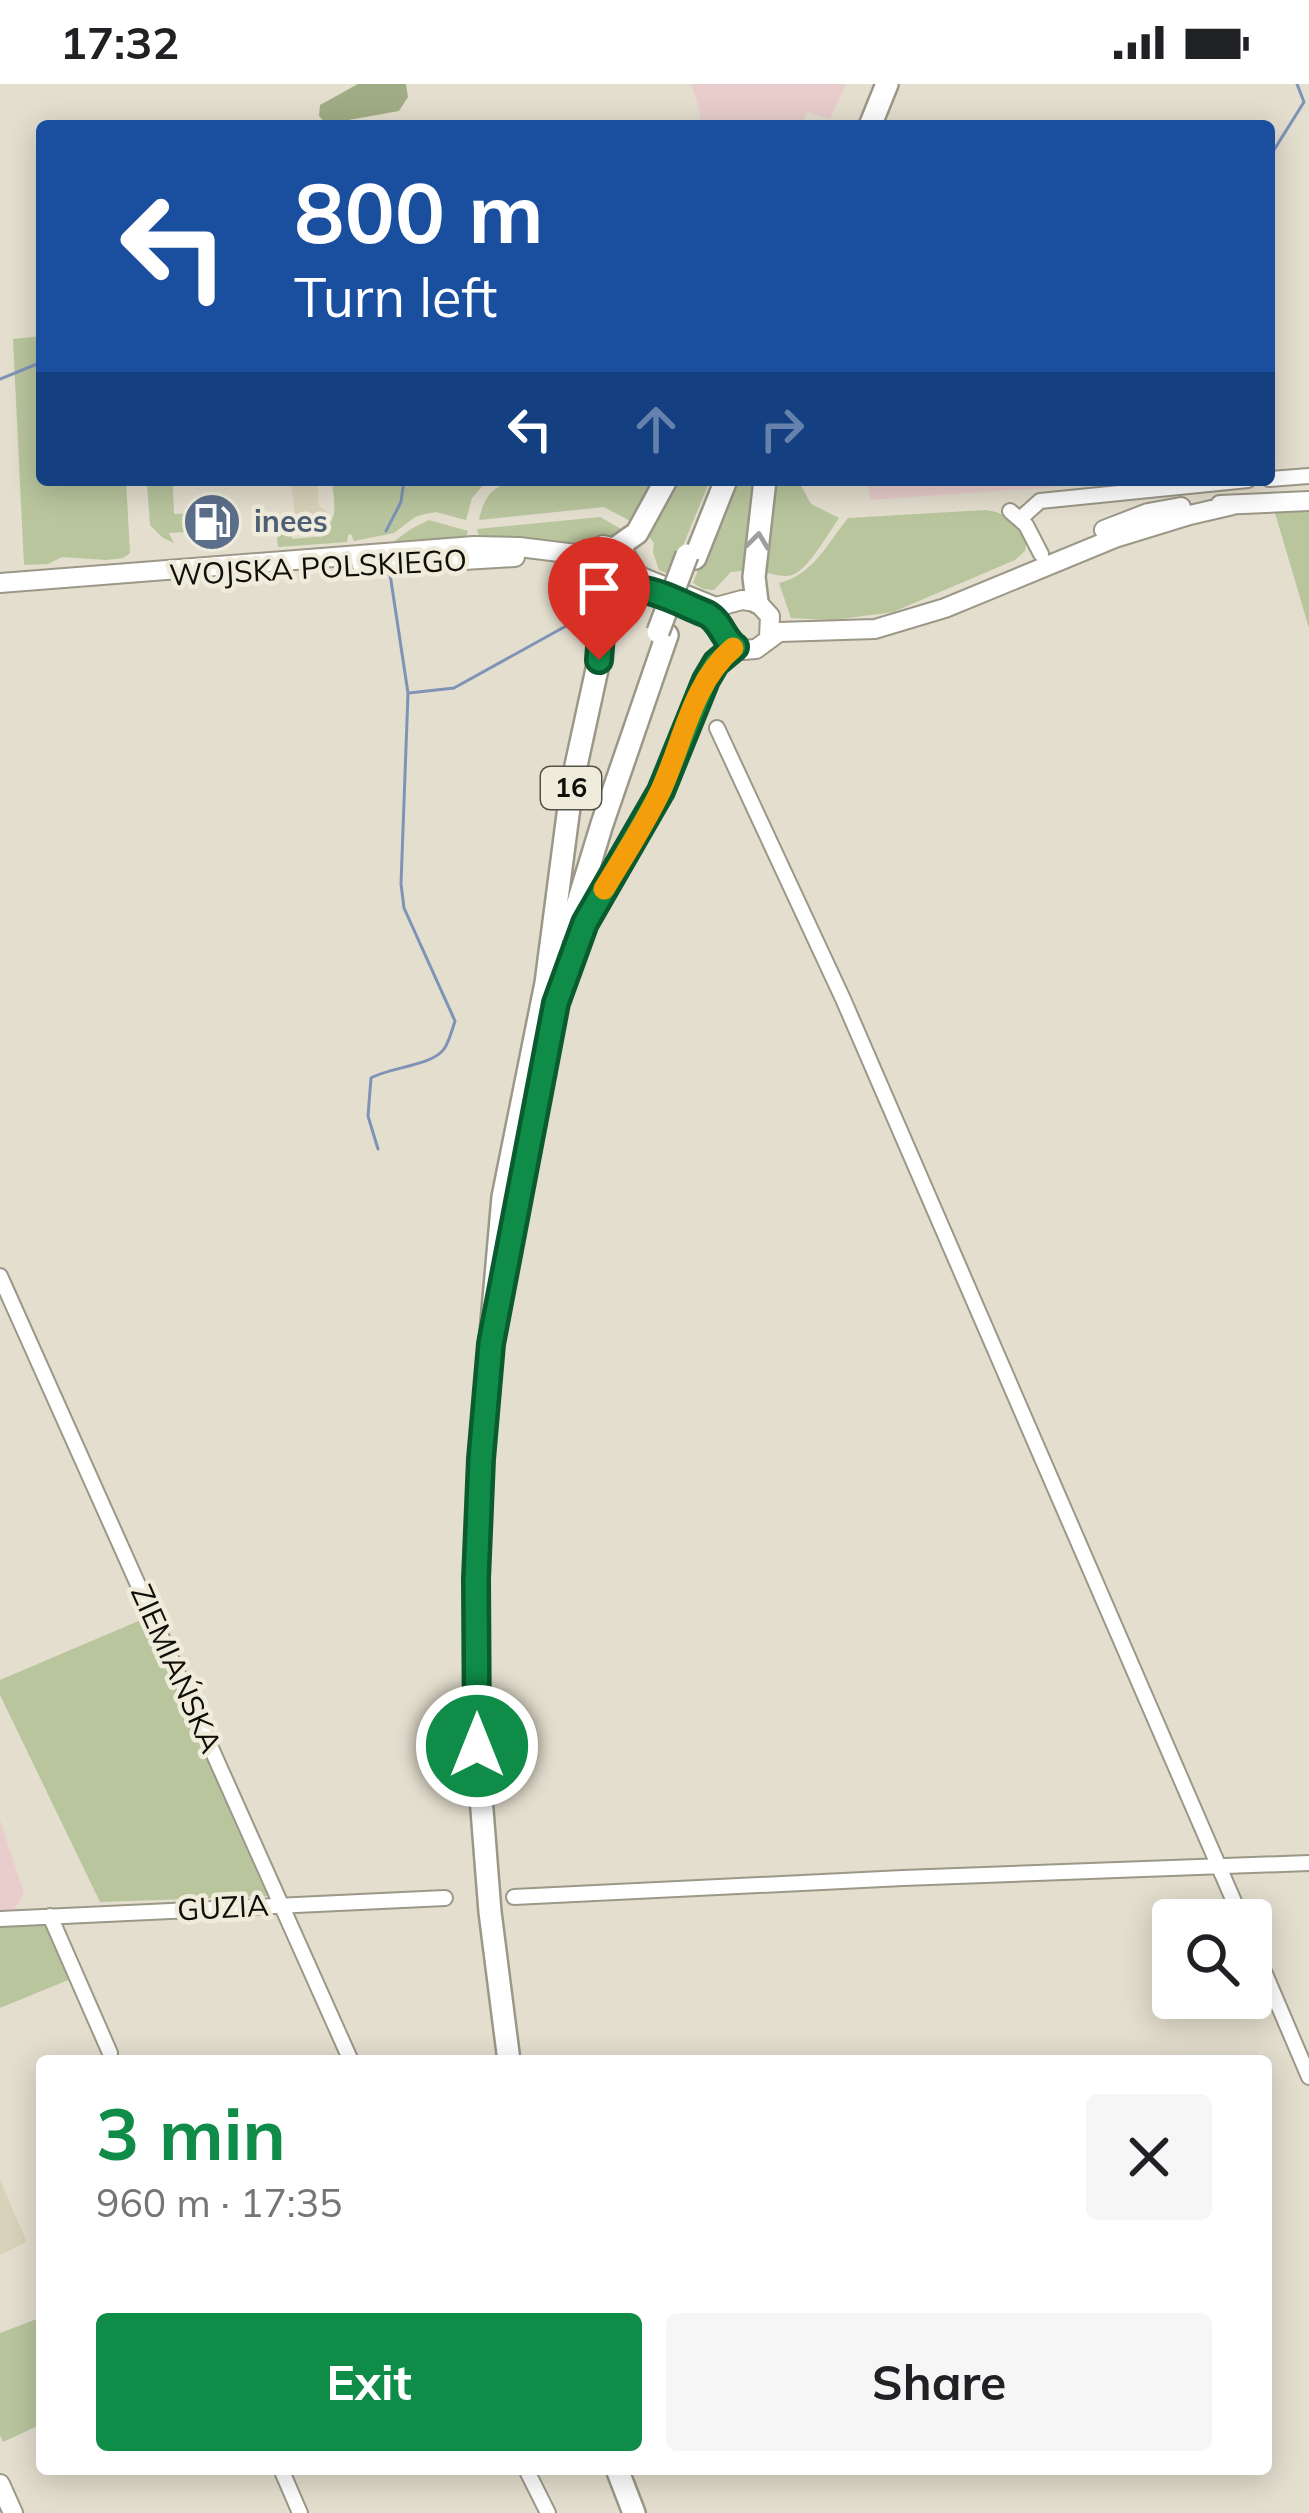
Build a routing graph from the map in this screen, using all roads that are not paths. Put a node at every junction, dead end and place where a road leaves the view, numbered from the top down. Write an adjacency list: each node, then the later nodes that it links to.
1 (874, 84): 3 (highway)
2 (887, 84): 4 (highway)
3 (860, 120)
4 (872, 120)
5 (1309, 476): 6 (street)
6 (1275, 478)
7 (663, 486): 13 (highway)
8 (714, 486): 14 (highway)
9 (723, 486): 14 (highway)
10 (764, 486): 20 (highway, one-way to 10)
11 (1189, 486): 15 (street)
12 (1309, 501): 15 (main road)
13 (617, 547): 16 (main road, WOJSKA POLSKIEGO); 19 (main road)
14 (691, 557): 24 (highway, bridge)
15 (1044, 559): 20 (main road); 21 (main road)
16 (585, 562): 17 (main road, WOJSKA POLSKIEGO); 18 (main road)
17 (0, 583)
18 (599, 594): 19 (main road); 24 (highway, 16)
19 (708, 609): 20 (main road); 22 (main road)
20 (763, 609): 21 (main road)
21 (769, 638): 22 (main road)
22 (735, 647): 24 (highway, 16)
23 (717, 728): 27 (street)
24 (551, 993): 37 (highway)
25 (0, 1276): 31 (street, ZIEMIAŃSKA)
26 (1309, 1863): 27 (street)
27 (1220, 1867): 28 (street); 30 (street)
28 (514, 1897)
29 (446, 1898): 31 (street, GUZIA)
30 (1233, 1899)
31 (281, 1905): 32 (street, GUZIA); 36 (street, ZIEMIAŃSKA)
32 (50, 1916): 33 (street, GUZIA); 35 (street)
33 (0, 1919)
34 (1272, 1990): 38 (street)
35 (110, 2053)
36 (348, 2055)
37 (508, 2055)
38 (1309, 2077)
39 (284, 2475): 45 (street)
40 (529, 2475): 46 (street)
41 (613, 2475): 47 (highway)
42 (615, 2475): 48 (highway)
43 (0, 2484): 44 (main road)
44 (13, 2513)
45 (300, 2513)
46 (548, 2513)
47 (619, 2513)
48 (634, 2513)

